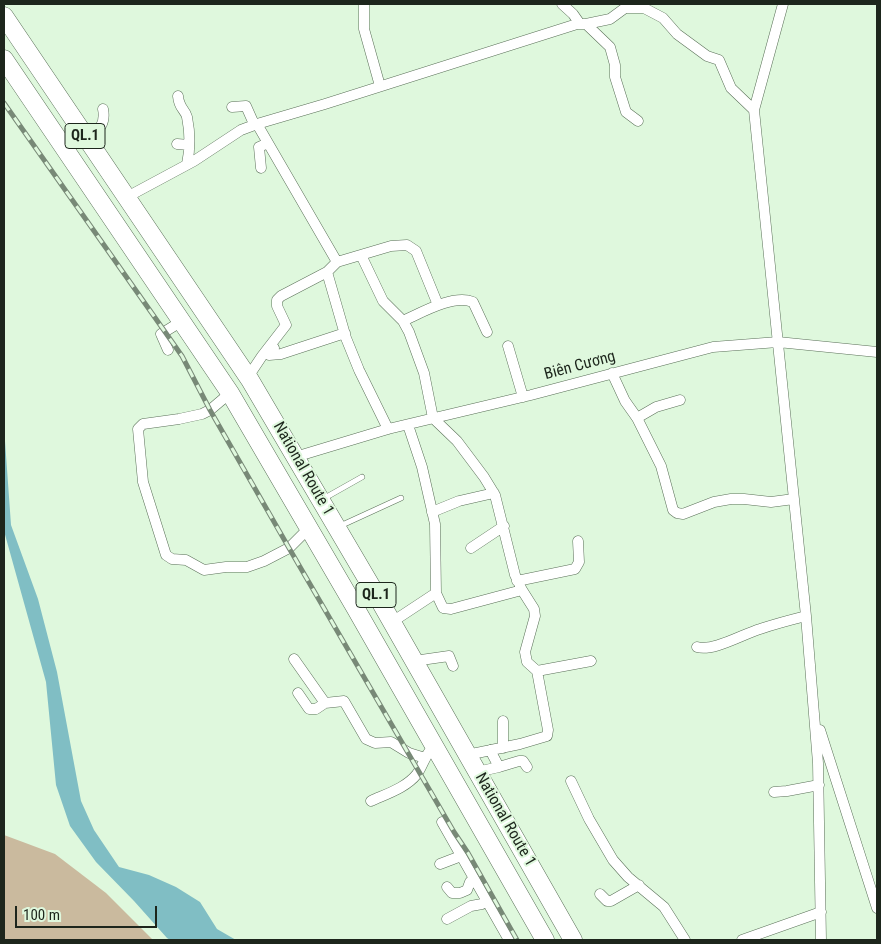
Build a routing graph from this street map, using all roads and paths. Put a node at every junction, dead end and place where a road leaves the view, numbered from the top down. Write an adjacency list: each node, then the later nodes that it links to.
1 (364, 4): 7 (street)
2 (562, 4): 5 (street)
3 (783, 4): 11 (street)
4 (4, 16): 14 (highway, National Route 1 / QL.1)
5 (583, 24): 7 (street); 11 (street); 12 (street)
6 (4, 59): 24 (highway, National Route 1 / QL.1)
7 (380, 86): 13 (street)
8 (178, 96): 17 (street)
9 (232, 107): 13 (street)
10 (103, 109): 14 (street)
11 (754, 110): 32 (street)
12 (638, 121)
13 (256, 124): 15 (street); 18 (street)
14 (88, 139): 20 (highway, National Route 1 / QL.1)
15 (268, 143): 19 (street); 23 (street)
16 (176, 144): 17 (street)
17 (189, 145): 18 (street)
18 (187, 164): 20 (street)
19 (261, 168)
20 (127, 197): 21 (highway, National Route 1 / QL.1)
21 (167, 256): 24 (highway); 37 (highway, National Route 1 / QL.1)
22 (361, 256): 23 (street); 26 (street); 28 (street)
23 (337, 262): 25 (street)
24 (148, 270): 27 (highway, National Route 1 / QL.1)
25 (327, 272): 31 (street); 37 (street)
26 (438, 305): 28 (street); 30 (street)
27 (182, 321): 34 (street); 38 (highway, National Route 1 / QL.1)
28 (403, 321): 41 (street)
29 (288, 332): 31 (street)
30 (487, 332)
31 (345, 333): 44 (street)
32 (778, 342): 35 (street, Biên Cương); 36 (street, Biên Cương); 49 (street)
33 (508, 346): 39 (street)
34 (168, 350)
35 (877, 352)
36 (612, 373): 39 (street, Biên Cương); 42 (street)
37 (248, 377): 45 (highway, National Route 1 / QL.1)
38 (230, 393): 53 (highway, National Route 1 / QL.1); 53 (street)
39 (523, 397): 41 (street, Biên Cương)
40 (680, 400): 42 (street)
41 (433, 418): 43 (street, Biên Cương); 47 (street)
42 (638, 418): 49 (street)
43 (408, 425): 44 (street, Biên Cương); 51 (street)
44 (388, 429): 45 (street, Biên Cương)
45 (295, 457): 50 (highway, National Route 1 / QL.1)
46 (362, 476): 50 (lane)
47 (494, 493): 51 (street); 52 (street)
48 (401, 498): 54 (lane)
49 (794, 499): 59 (street)
50 (321, 500): 54 (highway, National Route 1 / QL.1)
51 (432, 512): 58 (street)
52 (504, 526): 56 (street); 57 (street)
53 (309, 528): 73 (highway, National Route 1 / QL.1)
54 (337, 528): 60 (highway, National Route 1 / QL.1)
55 (578, 541): 57 (street)
56 (471, 548)
57 (520, 585): 58 (street); 66 (street)
58 (436, 593): 60 (street)
59 (806, 616): 61 (street); 69 (street)
60 (392, 622): 63 (highway, National Route 1 / QL.1)
61 (696, 647)
62 (294, 658): 68 (street)
63 (414, 661): 65 (street); 74 (highway, National Route 1 / QL.1)
64 (591, 661): 66 (street)
65 (453, 666)
66 (538, 671): 71 (street)
67 (298, 692): 68 (street)
68 (325, 703): 73 (street)
69 (814, 710): 79 (street); 90 (street)
70 (503, 721): 71 (street)
71 (503, 748): 72 (street)
72 (490, 750): 74 (street); 75 (street)
73 (430, 752): 81 (street); 95 (highway, National Route 1 / QL.1)
74 (467, 755): 77 (highway, National Route 1 / QL.1)
75 (499, 767): 76 (street); 77 (street)
76 (527, 767)
77 (477, 772): 96 (highway, National Route 1 / QL.1)
78 (571, 781): 86 (street)
79 (819, 785): 80 (street); 91 (street)
80 (774, 792)
81 (371, 801)
82 (442, 822): 83 (street)
83 (462, 856): 84 (street); 85 (street)
84 (440, 864)
85 (474, 878): 87 (street); 89 (street)
86 (638, 885): 88 (street); 97 (street)
87 (447, 887)
88 (600, 894)
89 (486, 901): 92 (street); 93 (street)
90 (877, 908)
91 (821, 912): 98 (street); 99 (street)
92 (447, 919)
93 (508, 939): 94 (street)
94 (496, 940)
95 (545, 940)
96 (573, 940)
97 (684, 940)
98 (742, 940)
99 (821, 940)

